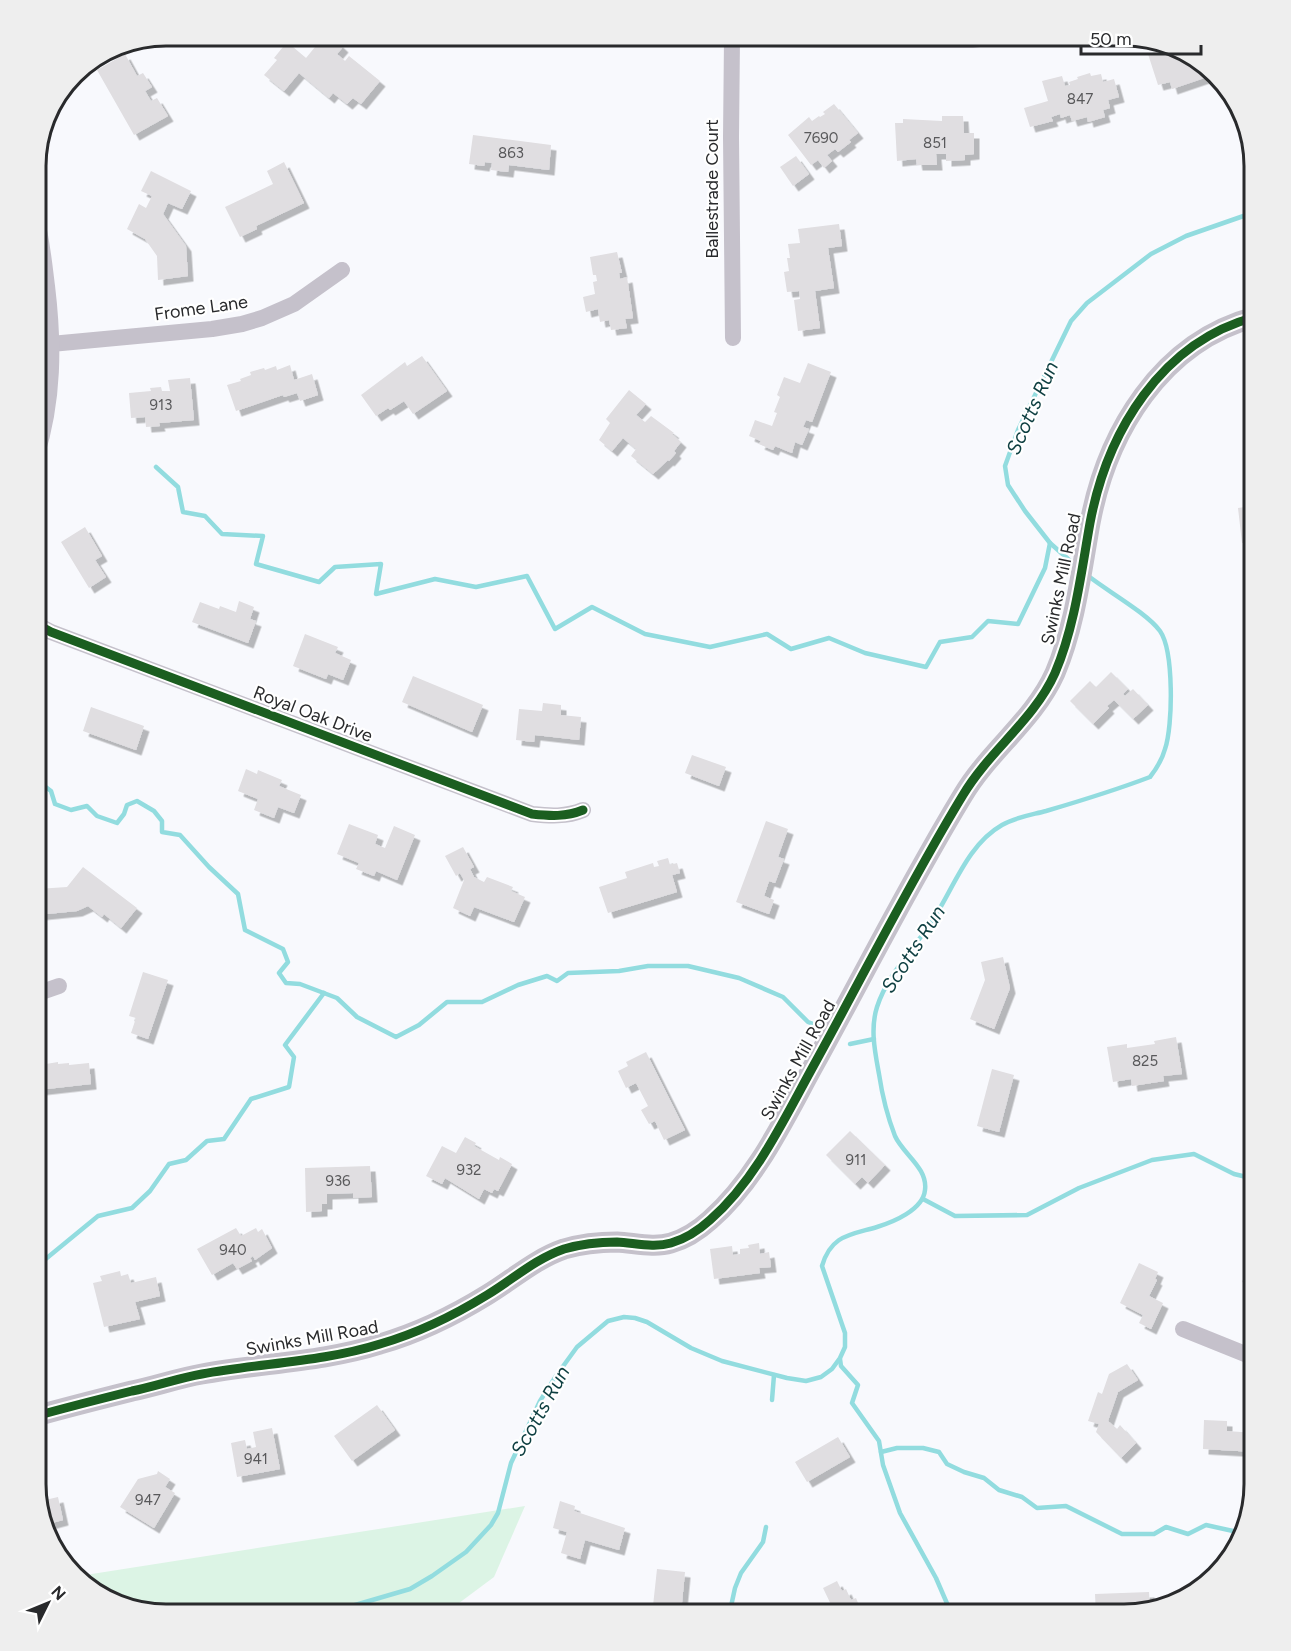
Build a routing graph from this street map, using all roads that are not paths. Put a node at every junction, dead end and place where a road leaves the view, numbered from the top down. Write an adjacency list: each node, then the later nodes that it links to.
1 (732, 47): 5 (street, Ballestrade Court)
2 (342, 270): 6 (street, Frome Lane)
3 (47, 291): 6 (street)
4 (1244, 320): 14 (street, Swinks Mill Road)
5 (733, 339)
6 (51, 344): 7 (street)
7 (47, 412)
8 (47, 630): 9 (street, Royal Oak Drive)
9 (583, 810)
10 (59, 986): 11 (street)
11 (47, 990)
12 (1184, 1329): 13 (street)
13 (1244, 1354)
14 (47, 1413)

